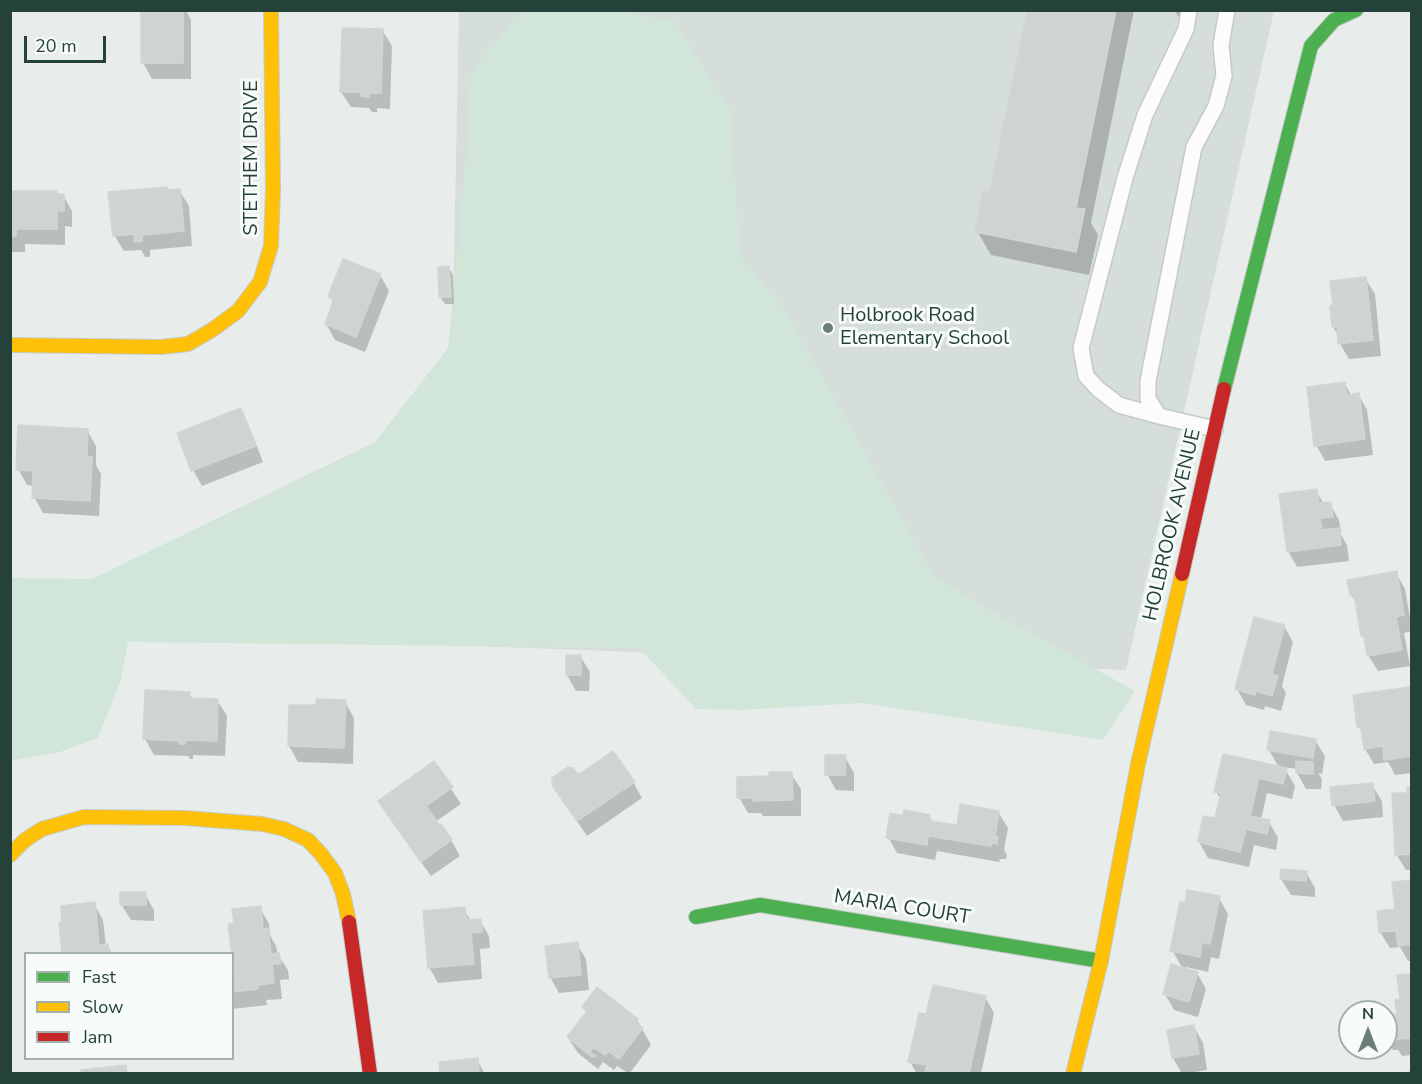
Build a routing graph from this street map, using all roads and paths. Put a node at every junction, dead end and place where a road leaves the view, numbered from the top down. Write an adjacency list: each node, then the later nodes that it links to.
1 (271, 10): 5 (street, STETHEM DRIVE)
2 (1189, 10): 6 (lane)
3 (1227, 10): 6 (lane)
4 (1356, 10): 7 (street, HOLBROOK AVENUE)
5 (10, 345)
6 (1159, 416): 7 (lane)
7 (1215, 429): 10 (street, HOLBROOK AVENUE)
8 (10, 855): 11 (street)
9 (696, 917): 10 (street, MARIA COURT)
10 (1101, 961): 12 (street, HOLBROOK AVENUE)
11 (370, 1074)
12 (1073, 1074)

